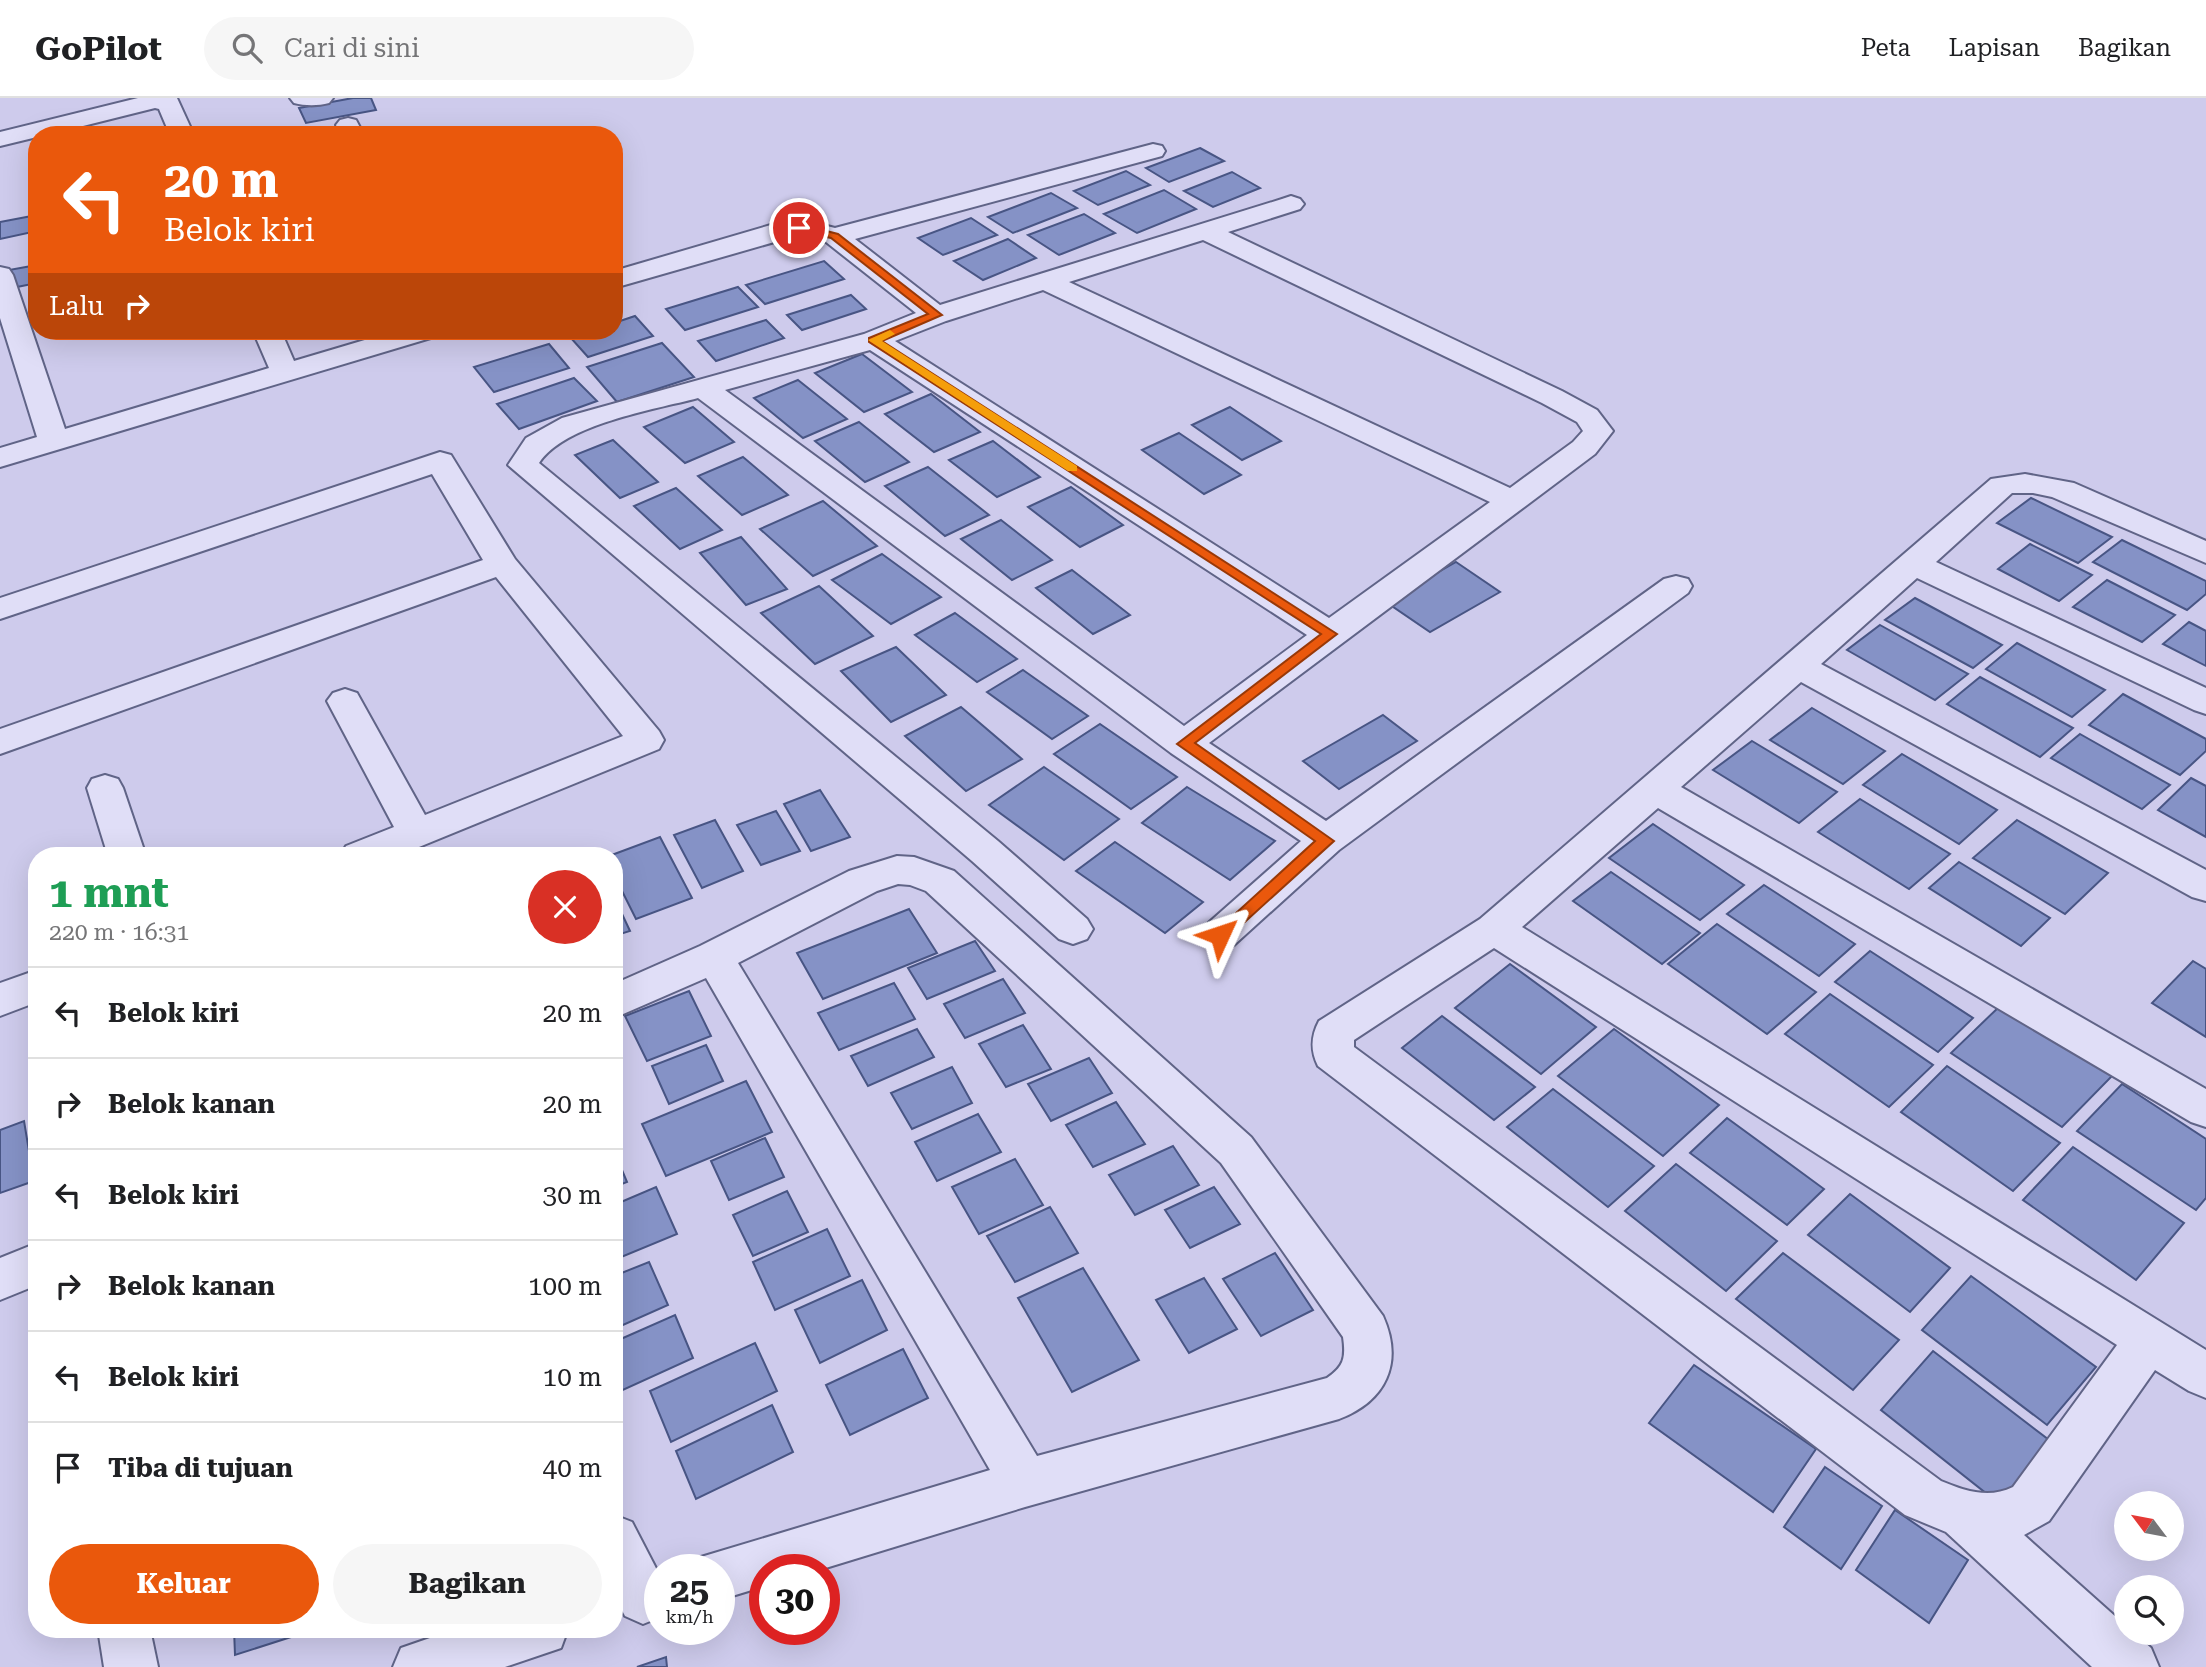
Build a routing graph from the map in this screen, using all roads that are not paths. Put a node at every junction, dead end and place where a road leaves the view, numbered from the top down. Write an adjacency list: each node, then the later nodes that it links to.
1 (302, 98): 2 (street)
2 (321, 98)
3 (53, 126): 4 (street)
4 (179, 126)
5 (28, 132): 6 (street)
6 (0, 139)
7 (1153, 151): 10 (street)
8 (1291, 204): 9 (street)
9 (1205, 231): 13 (street); 22 (street)
10 (835, 236): 12 (street); 14 (street)
11 (0, 275): 20 (street)
12 (623, 277)
13 (1045, 281): 14 (street); 22 (street)
14 (936, 315): 17 (street)
15 (271, 340): 18 (street)
16 (393, 340): 18 (street)
17 (874, 340): 19 (street); 28 (street)
18 (285, 372): 20 (street)
19 (703, 388): 33 (street); 41 (street)
20 (54, 442): 21 (street)
21 (0, 458)
22 (1513, 501): 28 (street)
23 (2206, 554): 25 (street)
24 (502, 564): 27 (street); 32 (street); 36 (street)
25 (1914, 564): 29 (street); 31 (street)
26 (1676, 586): 37 (street)
27 (0, 609)
28 (1330, 634): 33 (street)
29 (1798, 666): 35 (street); 40 (street)
30 (345, 701): 36 (street)
31 (2206, 702)
32 (0, 741)
33 (1184, 744): 37 (street)
34 (105, 788): 38 (street)
35 (1655, 789): 42 (street); 48 (street)
36 (416, 833): 39 (street)
37 (1326, 841): 43 (street)
38 (124, 847)
39 (381, 847)
40 (2206, 887)
41 (1073, 929)
42 (1494, 929): 51 (street); 54 (street)
43 (1220, 935)
44 (714, 957): 46 (street); 53 (street); 53 (street)
45 (28, 989): 47 (street)
46 (623, 998)
47 (0, 1000)
48 (2206, 1110)
49 (28, 1268): 50 (street)
50 (0, 1280)
51 (2149, 1339): 52 (street); 54 (street)
52 (2206, 1376)
53 (1025, 1483): 56 (street)
54 (1964, 1515): 62 (street)
55 (623, 1562): 57 (street)
56 (735, 1570)
57 (639, 1599)
58 (126, 1638): 60 (street)
59 (513, 1638): 61 (street)
60 (131, 1667)
61 (420, 1667)
62 (2132, 1667)

